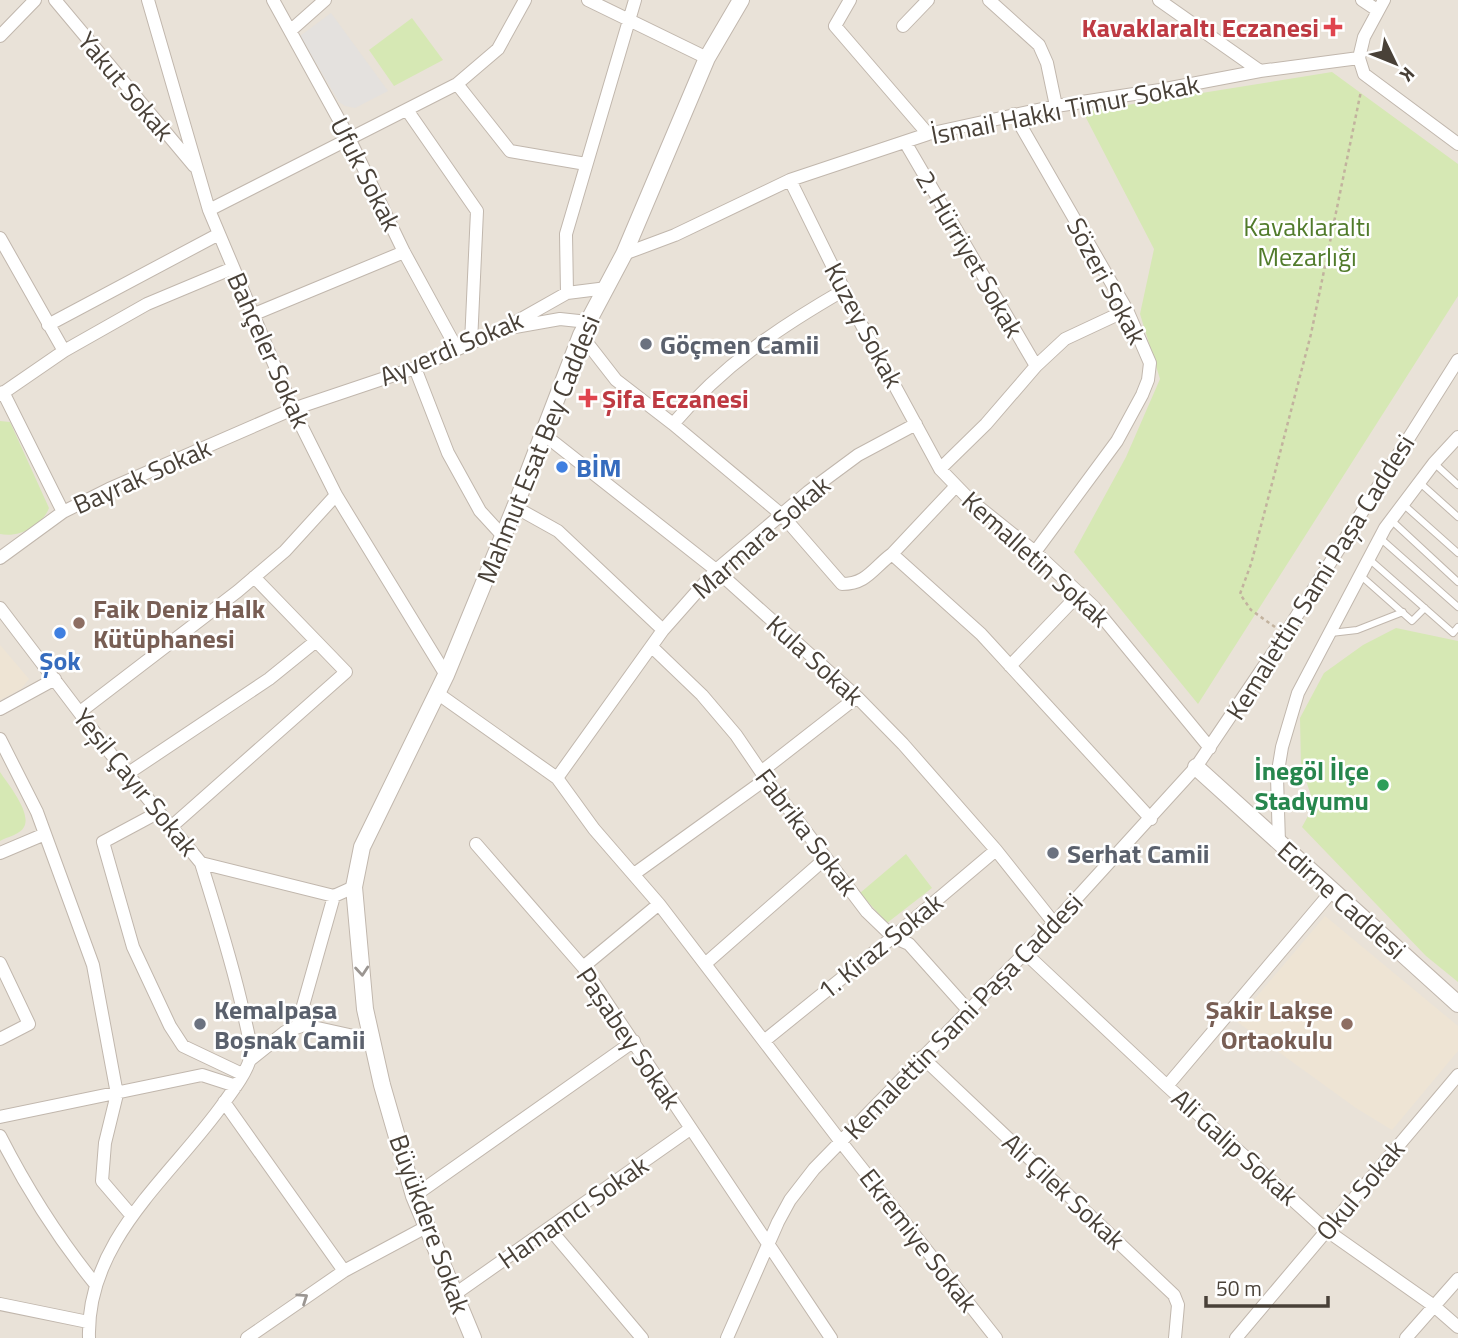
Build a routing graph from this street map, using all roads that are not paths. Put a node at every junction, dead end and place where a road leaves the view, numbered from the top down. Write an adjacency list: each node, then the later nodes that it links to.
1 (35, 0): 19 (street)
2 (55, 0): 32 (street, Yakut Sokak)
3 (148, 0): 32 (street, Bahçeler Sokak)
4 (274, 0): 18 (street, Ufuk Sokak)
5 (325, 0): 18 (street)
6 (525, 0): 23 (street)
7 (589, 0): 16 (street)
8 (635, 0): 16 (street)
9 (741, 0): 20 (street, Mahmut Esat Bey Caddesi)
10 (850, 0): 27 (street)
11 (928, 0): 17 (street)
12 (989, 0): 24 (street)
13 (1159, 0): 22 (street)
14 (1362, 0): 15 (street)
15 (1381, 5): 21 (street)
16 (628, 19): 20 (street); 31 (street)
17 (903, 26)
18 (290, 31): 28 (street, Ufuk Sokak)
19 (0, 36)
20 (707, 58): 38 (street, Mahmut Esat Bey Caddesi)
21 (1359, 58): 22 (street, İsmail Hakkı Timur Sokak); 30 (street)
22 (1259, 71): 24 (street, İsmail Hakkı Timur Sokak)
23 (457, 84): 25 (street); 31 (street)
24 (1056, 106): 26 (street, İsmail Hakkı Timur Sokak)
25 (407, 110): 28 (street); 48 (street)
26 (1014, 114): 27 (street, İsmail Hakkı Timur Sokak); 43 (street, Sözeri Sokak)
27 (928, 134): 29 (street, İsmail Hakkı Timur Sokak)
28 (349, 138): 34 (street); 37 (street, Ufuk Sokak)
29 (905, 142): 33 (street, İsmail Hakkı Timur Sokak); 52 (street, 2. Hürriyet Sokak)
30 (1458, 144)
31 (586, 164): 42 (street)
32 (198, 171): 34 (street, Bahçeler Sokak)
33 (790, 180): 38 (street, İsmail Hakkı Timur Sokak); 41 (street, Kuzey Sokak)
34 (209, 210): 35 (street, Bahçeler Sokak)
35 (219, 234): 39 (street, Bahçeler Sokak); 45 (street)
36 (0, 238): 45 (street)
37 (404, 252): 44 (street); 49 (street, Ufuk Sokak)
38 (624, 254): 40 (street, Mahmut Esat Bey Caddesi)
39 (233, 268): 44 (street, Bahçeler Sokak); 50 (street)
40 (607, 288): 42 (street, Ayverdi Sokak); 47 (street, Mahmut Esat Bey Caddesi)
41 (844, 290): 56 (street); 57 (street, Kuzey Sokak)
42 (567, 293): 46 (street, Ayverdi Sokak)
43 (1127, 310): 52 (street); 74 (street, Sözeri Sokak)
44 (252, 315): 55 (street, Bahçeler Sokak)
45 (48, 325): 50 (street)
46 (505, 328): 47 (street); 48 (street, Ayverdi Sokak)
47 (584, 328): 56 (street); 58 (street, Mahmut Esat Bey Caddesi)
48 (471, 343): 49 (street, Ayverdi Sokak)
49 (457, 349): 53 (street, Ayverdi Sokak)
50 (64, 351): 54 (street)
51 (1458, 360): 101 (street, Kemalettin Sami Paşa Caddesi)
52 (1035, 366): 61 (street)
53 (415, 368): 55 (street, Ayverdi Sokak); 72 (street)
54 (2, 393): 68 (street)
55 (293, 410): 65 (street, Bahçeler Sokak); 68 (street, Bayrak Sokak)
56 (673, 424): 69 (street)
57 (916, 424): 61 (street, Kuzey Sokak); 69 (street, Marmara Sokak)
58 (542, 433): 67 (street, Mahmut Esat Bey Caddesi); 79 (street, Kula Sokak)
59 (1458, 437): 60 (street)
60 (1434, 463): 62 (street); 63 (lane)
61 (940, 469): 64 (street, Kemalletin Sokak)
62 (1419, 482): 66 (street); 70 (lane)
63 (1458, 485)
64 (956, 486): 74 (street, Kemalletin Sokak); 76 (street)
65 (336, 495): 81 (street); 94 (street, Bahçeler Sokak)
66 (1403, 504): 71 (street); 75 (lane)
67 (515, 507): 72 (street, Mahmut Esat Bey Caddesi); 89 (street)
68 (63, 512): 77 (street, Bayrak Sokak)
69 (782, 515): 76 (street); 79 (street, Marmara Sokak)
70 (1458, 517)
71 (1391, 520): 73 (street); 82 (lane)
72 (502, 535): 94 (street, Mahmut Esat Bey Caddesi)
73 (1380, 538): 78 (street); 84 (lane)
74 (1035, 552): 83 (street, Kemalletin Sokak)
75 (1458, 553)
76 (892, 554): 93 (street)
77 (0, 558)
78 (1369, 559): 80 (street); 86 (lane)
79 (716, 570): 89 (street, Marmara Sokak); 97 (street, Kula Sokak)
80 (1360, 575): 87 (lane); 90 (street)
81 (254, 577): 91 (street); 99 (street)
82 (1458, 582)
83 (1080, 593): 93 (street); 101 (street, Kemalletin Sokak)
84 (1458, 607)
85 (0, 608): 95 (street, Yeşil Çayır Sokak)
86 (1424, 608): 87 (lane); 88 (lane)
87 (1403, 612): 90 (lane)
88 (1458, 627)
89 (663, 630): 92 (street, Marmara Sokak)
90 (1330, 634): 111 (street)
91 (316, 641): 103 (street); 108 (street)
92 (652, 647): 104 (street, Fabrika Sokak); 105 (street, Marmara Sokak)
93 (1010, 667): 107 (street)
94 (446, 675): 96 (street, Mahmut Esat Bey Caddesi)
95 (55, 679): 98 (street); 99 (street, Yeşil Çayır Sokak)
96 (437, 693): 105 (street, Ekremiye Sokak); 119 (street, Mahmut Esat Bey Caddesi)
97 (857, 697): 104 (street); 112 (street, Kula Sokak)
98 (0, 709)
99 (80, 712): 103 (street, Yeşil Çayır Sokak)
100 (0, 739): 109 (street)
101 (1210, 748): 102 (street, Kemalettin Sami Paşa Caddesi)
102 (1196, 767): 107 (street, Kemalettin Sami Paşa Caddesi); 111 (street, Edirne Caddesi)
103 (127, 774): 106 (street, Yeşil Çayır Sokak)
104 (764, 775): 114 (street, Fabrika Sokak); 116 (street)
105 (556, 778): 116 (street, Ekremiye Sokak)
106 (159, 812): 108 (street, Yeşil Çayır Sokak); 136 (street)
107 (1151, 819): 121 (street, Kemalettin Sami Paşa Caddesi)
108 (171, 827): 115 (street, Yeşil Çayır Sokak)
109 (45, 834): 113 (street); 140 (street)
110 (476, 844): 126 (street, Paşabey Sokak)
111 (1279, 844): 117 (street, Edirne Caddesi)
112 (996, 850): 121 (street, Kula Sokak); 122 (street, 1. Kiraz Sokak)
113 (0, 853)
114 (826, 858): 122 (street, Fabrika Sokak); 125 (street)
115 (201, 863): 118 (street, Yeşil Çayır Sokak); 135 (street)
116 (634, 874): 120 (street, Ekremiye Sokak)
117 (1332, 891): 127 (street, Edirne Caddesi); 139 (street)
118 (334, 895): 119 (street); 129 (street)
119 (355, 895): 131 (street, Büyükdere Sokak, one-way to 131)
120 (659, 904): 125 (street, Ekremiye Sokak); 126 (street)
121 (1054, 923): 123 (street, Kemalettin Sami Paşa Caddesi)
122 (893, 937): 128 (street, Fabrika Sokak); 133 (street, 1. Kiraz Sokak)
123 (1024, 952): 128 (street, Kemalettin Sami Paşa Caddesi); 139 (street, Ali Galip Sokak)
124 (0, 963): 130 (street)
125 (705, 964): 133 (street, Ekremiye Sokak)
126 (583, 967): 132 (street, Paşabey Sokak)
127 (1458, 1004)
128 (968, 1010): 134 (street, Kemalettin Sami Paşa Caddesi)
129 (298, 1027): 131 (street); 135 (street)
130 (0, 1039)
131 (372, 1040): 146 (street, Büyükdere Sokak)
132 (634, 1041): 143 (street, Paşabey Sokak); 146 (street)
133 (764, 1041): 145 (street, Ekremiye Sokak)
134 (922, 1057): 145 (street, Kemalettin Sami Paşa Caddesi); 167 (street, Ali Çilek Sokak)
135 (250, 1059): 136 (street)
136 (242, 1074): 138 (street)
137 (1458, 1075): 150 (street, Okul Sokak)
138 (236, 1086): 140 (street); 141 (street)
139 (1167, 1086): 150 (street, Ali Galip Sokak)
140 (117, 1094): 142 (street); 147 (street)
141 (224, 1102): 147 (street); 152 (street)
142 (0, 1117)
143 (690, 1129): 149 (street, Hamamcı Sokak); 151 (street, Paşabey Sokak)
144 (0, 1136): 154 (street)
145 (841, 1142): 151 (street, Kemalettin Sami Paşa Caddesi); 166 (street, Ekremiye Sokak)
146 (414, 1196): 148 (street, Büyükdere Sokak)
147 (132, 1216): 154 (street)
148 (428, 1226): 152 (street); 155 (street, Büyükdere Sokak)
149 (549, 1228): 155 (street, Hamamcı Sokak); 163 (street)
150 (1326, 1230): 157 (street, Ali Galip Sokak); 168 (street, Okul Sokak)
151 (768, 1242): 164 (street, Kemalettin Sami Paşa Caddesi); 165 (street, Paşabey Sokak)
152 (344, 1271): 161 (street, one-way to 152)
153 (1458, 1279): 157 (street)
154 (96, 1285): 158 (street)
155 (455, 1294): 162 (street, Büyükdere Sokak)
156 (0, 1304): 158 (street)
157 (1434, 1306): 159 (street, Ali Galip Sokak); 169 (street)
158 (88, 1322): 160 (street)
159 (1458, 1327)
160 (89, 1338)
161 (247, 1338)
162 (473, 1338)
163 (642, 1338)
164 (727, 1338)
165 (831, 1338)
166 (996, 1338)
167 (1175, 1338)
168 (1236, 1338)
169 (1406, 1338)

